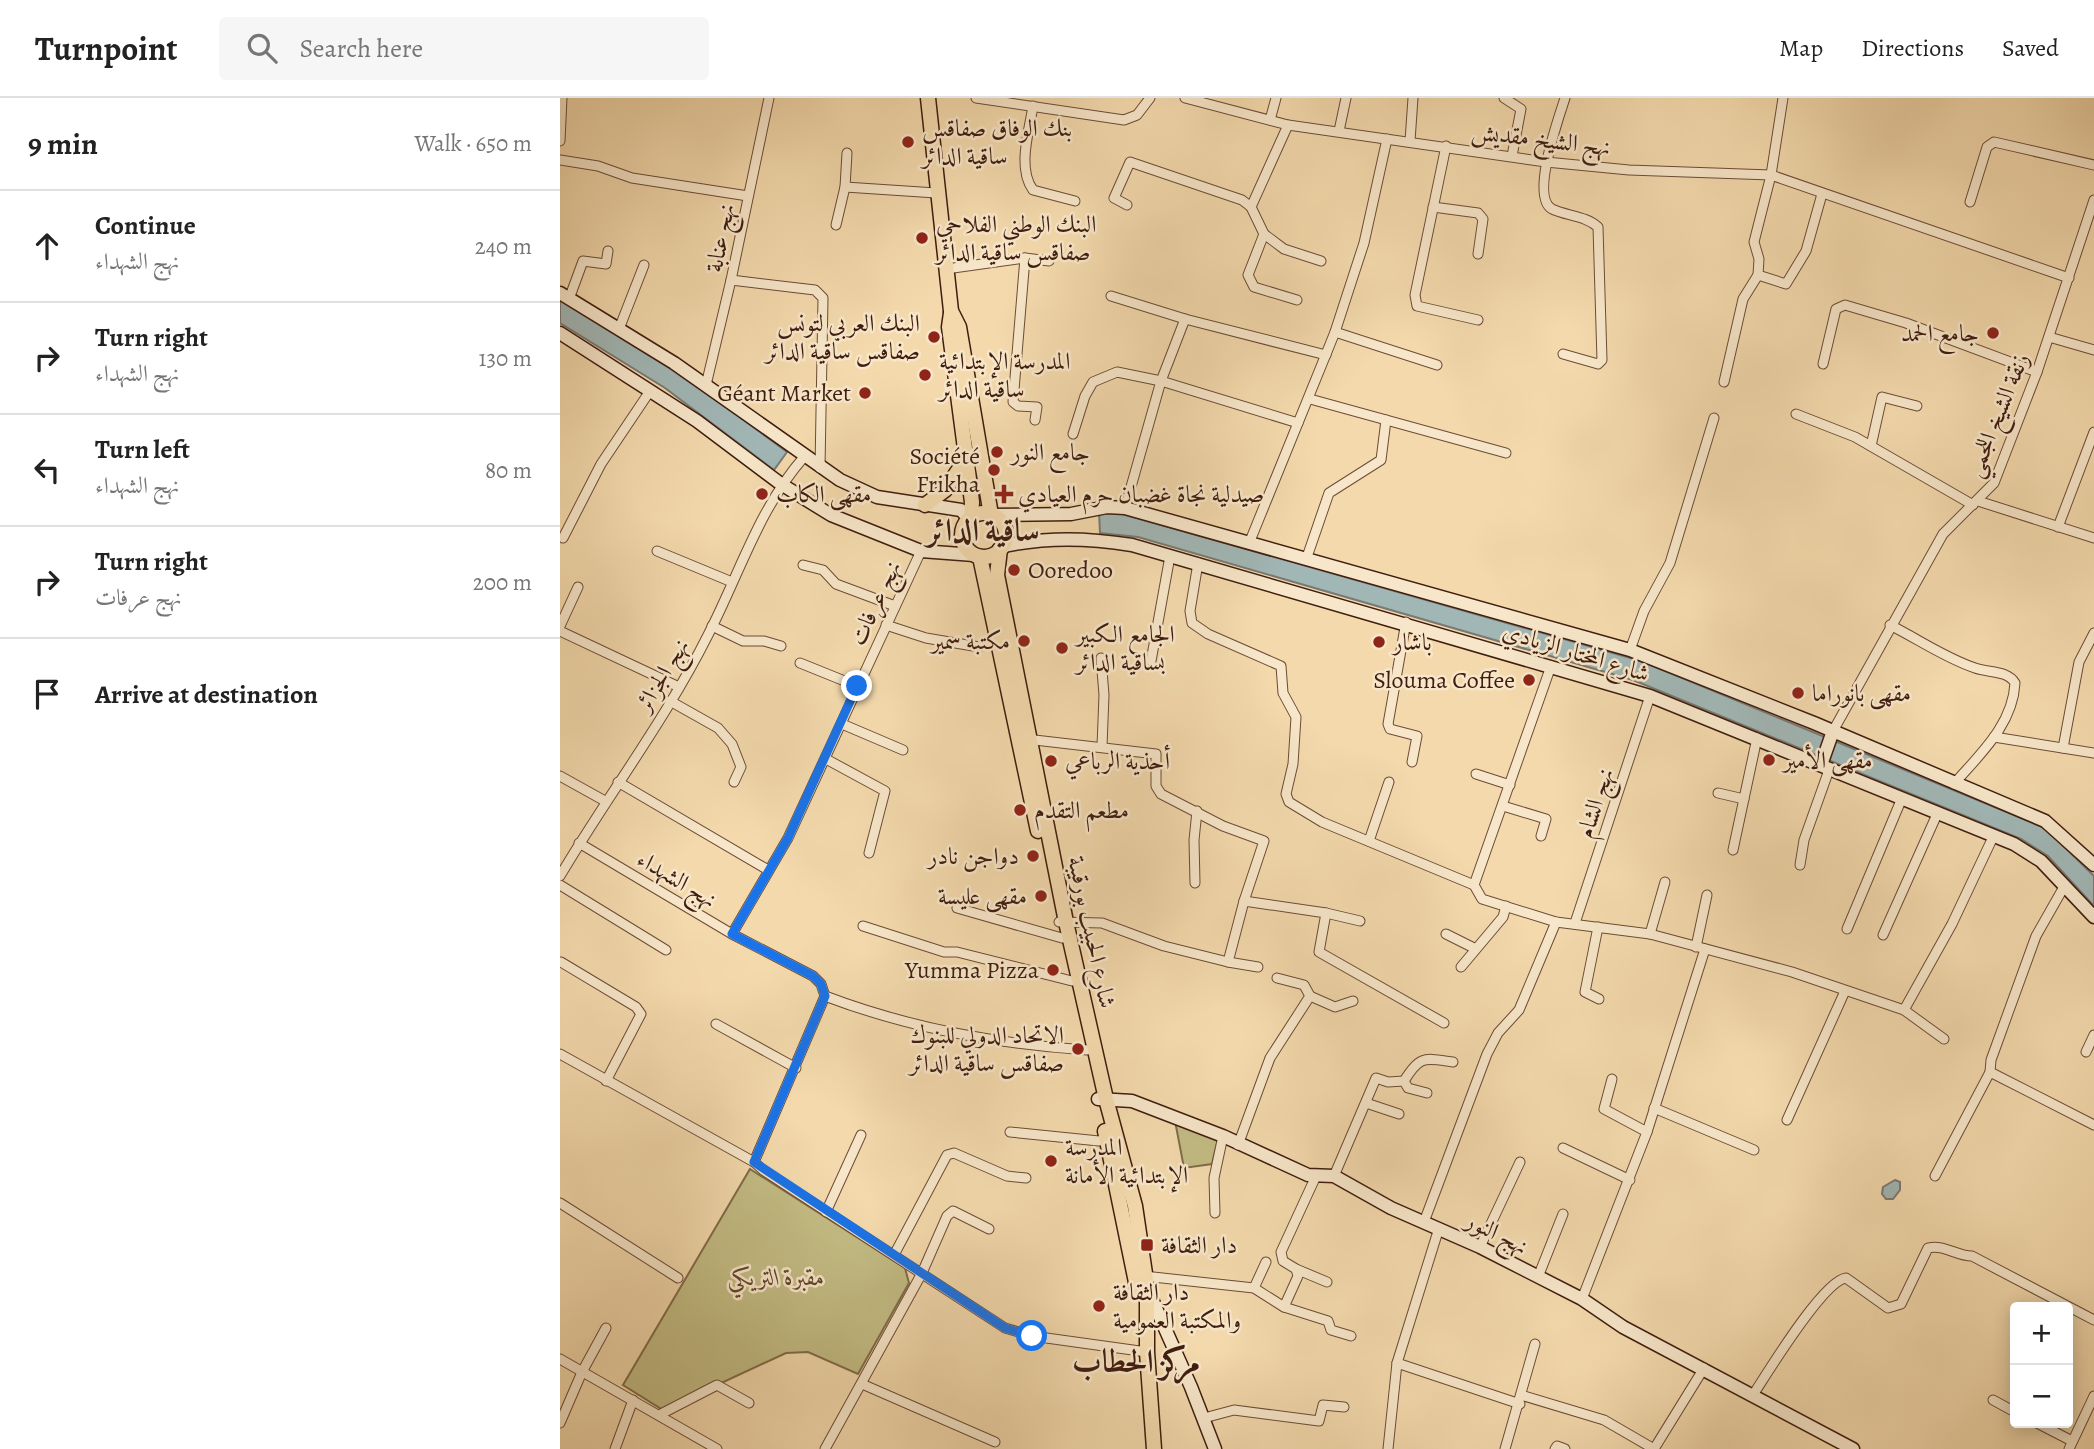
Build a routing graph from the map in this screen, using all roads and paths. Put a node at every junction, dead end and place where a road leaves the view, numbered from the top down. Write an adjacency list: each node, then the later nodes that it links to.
1 (562, 98): 18 (street)
2 (769, 98): 30 (street, نهج عنابة)
3 (928, 98): 28 (main road, شارع الحبيب بورقيبة)
4 (976, 98): 13 (street)
5 (1150, 98): 13 (street)
6 (1185, 98): 14 (street, نهج الشيخ مقديش)
7 (1276, 98): 14 (street)
8 (1346, 98): 16 (street)
9 (1413, 98): 19 (street)
10 (1504, 98): 22 (street)
11 (1565, 98): 24 (street)
12 (1782, 98): 26 (street)
13 (1033, 106): 31 (street)
14 (1270, 120): 15 (street, نهج الشيخ مقديش)
15 (1288, 125): 16 (street, نهج الشيخ مقديش); 35 (street)
16 (1339, 131): 17 (street, نهج الشيخ مقديش)
17 (1387, 139): 19 (street, نهج الشيخ مقديش); 57 (street)
18 (560, 141)
19 (1410, 141): 20 (street, نهج الشيخ مقديش)
20 (1446, 146): 22 (street, نهج الشيخ مقديش); 36 (street)
21 (847, 153): 27 (street)
22 (1512, 156): 24 (street, نهج الشيخ مقديش)
23 (560, 160): 30 (street)
24 (1546, 162): 26 (street, نهج الشيخ مقديش); 61 (street)
25 (2094, 165): 33 (street)
26 (1771, 175): 29 (street, نهج الشيخ مقديش); 47 (street)
27 (845, 187): 28 (street); 38 (street)
28 (936, 193): 46 (main road, شارع الحبيب بورقيبة)
29 (1822, 194): 47 (street); 48 (street, نهج الشيخ مقديش)
30 (748, 196): 49 (street, نهج عنابة)
31 (1076, 201)
32 (2094, 201): 37 (street, زنقة الشيخ اللجمي)
33 (1970, 202)
34 (1127, 205): 35 (street)
35 (1251, 206): 39 (street)
36 (1433, 207): 41 (street); 55 (street)
37 (2091, 216): 48 (street, زنقة الشيخ اللجمي)
38 (836, 225)
39 (1264, 234): 44 (street); 52 (street)
40 (608, 251): 50 (street)
41 (1478, 254)
42 (1025, 258): 43 (street); 46 (street); 74 (street)
43 (1049, 261)
44 (1321, 261)
45 (644, 265): 56 (street)
46 (946, 269): 53 (main road, شارع الحبيب بورقيبة)
47 (1758, 275): 67 (street)
48 (2069, 278): 59 (street, زنقة الشيخ اللجمي)
49 (731, 281): 68 (street, نهج عنابة); 83 (street)
50 (565, 296): 56 (main road)
51 (1111, 296): 54 (street)
52 (1297, 300)
53 (951, 311): 82 (main road, شارع الحبيب بورقيبة); 89 (main road, شارع الحبيب بورقيبة)
54 (1185, 319): 62 (street); 66 (street)
55 (1478, 320)
56 (620, 329): 68 (main road)
57 (1335, 332): 62 (street); 64 (street)
58 (560, 333): 69 (main road)
59 (2049, 337): 60 (street); 65 (street, زنقة الشيخ اللجمي)
60 (2094, 350)
61 (1563, 354)
62 (1326, 355): 70 (street)
63 (1823, 364): 65 (street)
64 (1437, 365)
65 (2037, 372): 85 (street, زنقة الشيخ اللجمي)
66 (1161, 381): 76 (street); 78 (street); 87 (street)
67 (1724, 382)
68 (706, 385): 81 (main road)
69 (650, 391): 84 (main road); 93 (street)
70 (1310, 399): 75 (street); 76 (street)
71 (1917, 406): 79 (street)
72 (1796, 414): 79 (street)
73 (1714, 418): 115 (street)
74 (1035, 420)
75 (1386, 420): 80 (street); 101 (street)
76 (1298, 423): 95 (street)
77 (2094, 432): 91 (street)
78 (1073, 434)
79 (1871, 446): 85 (street)
80 (1506, 453)
81 (804, 457): 83 (main road); 84 (street, نهج الجزائر)
82 (965, 459): 86 (main road); 90 (main road, شارع الحبيب بورقيبة)
83 (820, 468): 86 (main road)
84 (781, 484): 98 (main road); 104 (street, نهج الجزائر)
85 (1976, 503): 91 (street); 109 (street, زنقة الشيخ اللجمي)
86 (925, 505): 90 (main road)
87 (1125, 508): 88 (main road); 95 (main road)
88 (1071, 514): 89 (main road); 92 (main road)
89 (991, 515): 90 (main road); 96 (main road, شارع الحبيب بورقيبة)
90 (970, 518): 99 (main road, شارع الحبيب بورقيبة)
91 (2058, 527): 94 (street)
92 (1071, 537): 96 (main road, شارع المختار الزيادي); 100 (main road, شارع المختار الزيادي)
93 (563, 538)
94 (2094, 538)
95 (1250, 541): 101 (main road)
96 (1001, 547): 99 (main road); 128 (main road, شارع الحبيب بورقيبة)
97 (657, 551): 104 (street)
98 (921, 551): 99 (main road); 106 (street, نهج عرفات)
99 (977, 556): 128 (main road, شارع الحبيب بورقيبة)
100 (1170, 556): 102 (main road, شارع المختار الزيادي); 117 (street)
101 (1307, 557): 115 (main road)
102 (1198, 563): 107 (main road, شارع المختار الزيادي); 152 (street)
103 (803, 565): 106 (street)
104 (732, 582): 110 (street, نهج الجزائر)
105 (578, 587): 111 (street)
106 (895, 606): 108 (street, نهج عرفات)
107 (1406, 622): 119 (main road, شارع المختار الزيادي); 134 (street)
108 (886, 625): 114 (street); 120 (street, نهج عرفات)
109 (1890, 625): 125 (street, زنقة الشيخ اللجمي); 126 (street)
110 (712, 626): 113 (street); 121 (street, نهج الجزائر)
111 (560, 629): 121 (street)
112 (2094, 633): 130 (street)
113 (781, 646)
114 (979, 647)
115 (1630, 650): 125 (main road)
116 (1101, 659): 129 (street)
117 (1151, 661)
118 (800, 663): 120 (street)
119 (1550, 666): 122 (main road, شارع المختار الزيادي); 142 (street)
120 (857, 686): 124 (street, نهج عرفات)
121 (679, 687): 123 (street, نهج الجزائر)
122 (1650, 696): 127 (main road, شارع المختار الزيادي); 174 (street, نهج الشام)
123 (670, 702): 138 (street, نهج الجزائر); 139 (street)
124 (842, 724): 131 (street); 133 (street, نهج عرفات)
125 (1833, 731): 135 (main road); 141 (main road)
126 (1994, 737): 130 (street); 141 (street)
127 (1757, 738): 135 (main road, شارع المختار الزيادي); 145 (street)
128 (1023, 739): 129 (street); 172 (main road, شارع الحبيب بورقيبة)
129 (1102, 746): 148 (street)
130 (2063, 748): 132 (street)
131 (903, 750)
132 (2094, 754)
133 (825, 759): 155 (street); 158 (street, نهج عرفات)
134 (1412, 762)
135 (1825, 768): 144 (main road, شارع المختار الزيادي); 156 (street)
136 (1476, 774): 142 (street)
137 (560, 776): 146 (street)
138 (618, 782): 146 (street, نهج الجزائر); 158 (street)
139 (734, 782)
140 (1389, 782): 152 (street)
141 (1954, 784): 157 (main road)
142 (1510, 785): 147 (street)
143 (1718, 793): 145 (street)
144 (1902, 798): 149 (main road, شارع المختار الزيادي); 177 (street)
145 (1744, 799): 154 (street)
146 (605, 801): 153 (street, نهج الجزائر)
147 (1503, 806): 151 (street); 163 (street)
148 (1197, 811): 161 (street); 166 (street)
149 (1938, 812): 150 (main road, شارع المختار الزيادي); 181 (street)
150 (1994, 835): 164 (main road, شارع المختار الزيادي); 197 (street)
151 (1541, 836)
152 (1369, 841): 163 (street)
153 (579, 843): 159 (street, نهج الجزائر); 178 (street, نهج الشهداء)
154 (1733, 850)
155 (869, 853)
156 (1800, 864)
157 (2094, 865)
158 (768, 870): 178 (street, نهج عرفات)
159 (560, 876)
160 (1665, 882): 180 (street)
161 (1195, 883)
162 (560, 885): 185 (street)
163 (1474, 885): 167 (street)
164 (2065, 885): 170 (main road, شارع المختار الزيادي); 207 (street)
165 (1707, 895): 184 (street)
166 (1244, 901): 169 (street); 186 (street)
167 (1506, 906): 173 (street); 183 (street)
168 (957, 908): 182 (street)
169 (1326, 913): 171 (street); 198 (street)
170 (2094, 917)
171 (1360, 921)
172 (1062, 922): 182 (main road, شارع الحبيب بورقيبة); 186 (street); 212 (main road, شارع الحبيب بورقيبة)
173 (1556, 922): 174 (street); 237 (street)
174 (1575, 923): 176 (street)
175 (863, 926): 191 (street)
176 (1598, 927): 180 (street); 195 (street)
177 (1847, 929)
178 (732, 934): 193 (street, نهج الشهداء)
179 (1446, 934): 183 (street)
180 (1650, 934): 184 (street)
181 (1883, 935)
182 (1062, 938): 191 (main road, شارع الحبيب بورقيبة)
183 (1474, 948): 189 (street)
184 (1700, 948): 192 (street); 214 (street)
185 (666, 950)
186 (1228, 961): 188 (street)
187 (561, 962): 209 (street)
188 (1258, 967)
189 (1461, 967)
190 (1277, 978): 194 (street)
191 (1072, 981): 202 (main road, شارع الحبيب بورقيبة)
192 (1845, 991): 197 (street); 216 (street)
193 (825, 996): 202 (street); 206 (street)
194 (1310, 996): 196 (street); 223 (street)
195 (1599, 999)
196 (1353, 1001)
197 (1904, 1010): 201 (street)
198 (1444, 1023)
199 (716, 1024): 206 (street)
200 (2094, 1035): 203 (street)
201 (1944, 1039)
202 (1087, 1050): 212 (main road, شارع الحبيب بورقيبة)
203 (2087, 1052)
204 (560, 1054): 209 (street)
205 (1453, 1062): 210 (street)
206 (796, 1068): 226 (street)
207 (1990, 1072): 217 (street); 230 (street)
208 (1612, 1079): 219 (street)
209 (606, 1081): 226 (street)
210 (1404, 1081): 211 (street); 213 (street)
211 (1427, 1093)
212 (1102, 1099): 221 (main road, نهج النور); 222 (main road, شارع الحبيب بورقيبة); 249 (main road, شارع الحبيب بورقيبة)
213 (1366, 1103): 215 (street); 229 (street)
214 (1654, 1108): 219 (street); 225 (street)
215 (1399, 1114)
216 (1787, 1120)
217 (2094, 1125)
218 (1010, 1132): 222 (street)
219 (1647, 1132): 232 (street)
220 (861, 1135): 234 (street)
221 (1223, 1136): 223 (main road, نهج النور); 235 (street)
222 (1107, 1139): 249 (main road, شارع الحبيب بورقيبة)
223 (1238, 1145): 228 (main road, نهج النور)
224 (1563, 1148): 232 (street)
225 (1754, 1150)
226 (754, 1162): 234 (street)
227 (1520, 1162): 240 (street)
228 (1316, 1176): 229 (main road, نهج النور); 243 (street)
229 (1334, 1176): 237 (main road, نهج النور)
230 (1935, 1176)
231 (1026, 1178): 241 (street)
232 (1630, 1180): 250 (street)
233 (560, 1203): 245 (street)
234 (827, 1212): 241 (street)
235 (1215, 1213)
236 (1563, 1214): 246 (street)
237 (1424, 1222): 238 (main road, نهج النور)
238 (1439, 1228): 240 (main road, نهج النور); 258 (street)
239 (989, 1229): 244 (street)
240 (1480, 1247): 246 (main road, نهج النور)
241 (894, 1255): 244 (street)
242 (1266, 1262): 248 (street)
243 (1296, 1269): 247 (street); 251 (street)
244 (922, 1273): 256 (street); 261 (street)
245 (678, 1278)
246 (1538, 1278): 250 (main road, نهج النور)
247 (1327, 1282)
248 (1254, 1288): 249 (street); 251 (street)
249 (1143, 1290): 256 (main road, شارع الحبيب بورقيبة); 271 (main road)
250 (1582, 1299): 259 (main road, نهج النور)
251 (1284, 1307): 254 (street)
252 (2094, 1320): 262 (street)
253 (606, 1328): 260 (street)
254 (1351, 1336)
255 (1535, 1344): 264 (street)
256 (1147, 1352): 280 (main road, شارع الحبيب بورقيبة)
257 (560, 1359): 260 (street)
258 (1398, 1363): 264 (street); 282 (street)
259 (1704, 1368): 262 (main road, نهج النور); 286 (street)
260 (582, 1372): 266 (street); 272 (street)
261 (862, 1384): 274 (street); 279 (street)
262 (1752, 1395): 276 (main road, نهج النور)
263 (2094, 1396): 275 (street)
264 (1520, 1400): 283 (street); 286 (street)
265 (1993, 1400): 269 (street)
266 (633, 1401): 270 (street); 277 (street)
267 (749, 1402): 270 (street)
268 (1344, 1407): 271 (street)
269 (2010, 1409)
270 (659, 1415): 278 (street)
271 (1203, 1418): 281 (main road)
272 (560, 1423)
273 (2045, 1428): 275 (street)
274 (995, 1442)
275 (2071, 1445)
276 (1846, 1447)
277 (615, 1449)
278 (717, 1449)
279 (825, 1449)
280 (1154, 1449)
281 (1215, 1449)
282 (1388, 1449)
283 (1505, 1449)
284 (1555, 1449): 285 (street)
285 (1565, 1449)
286 (1654, 1449)

